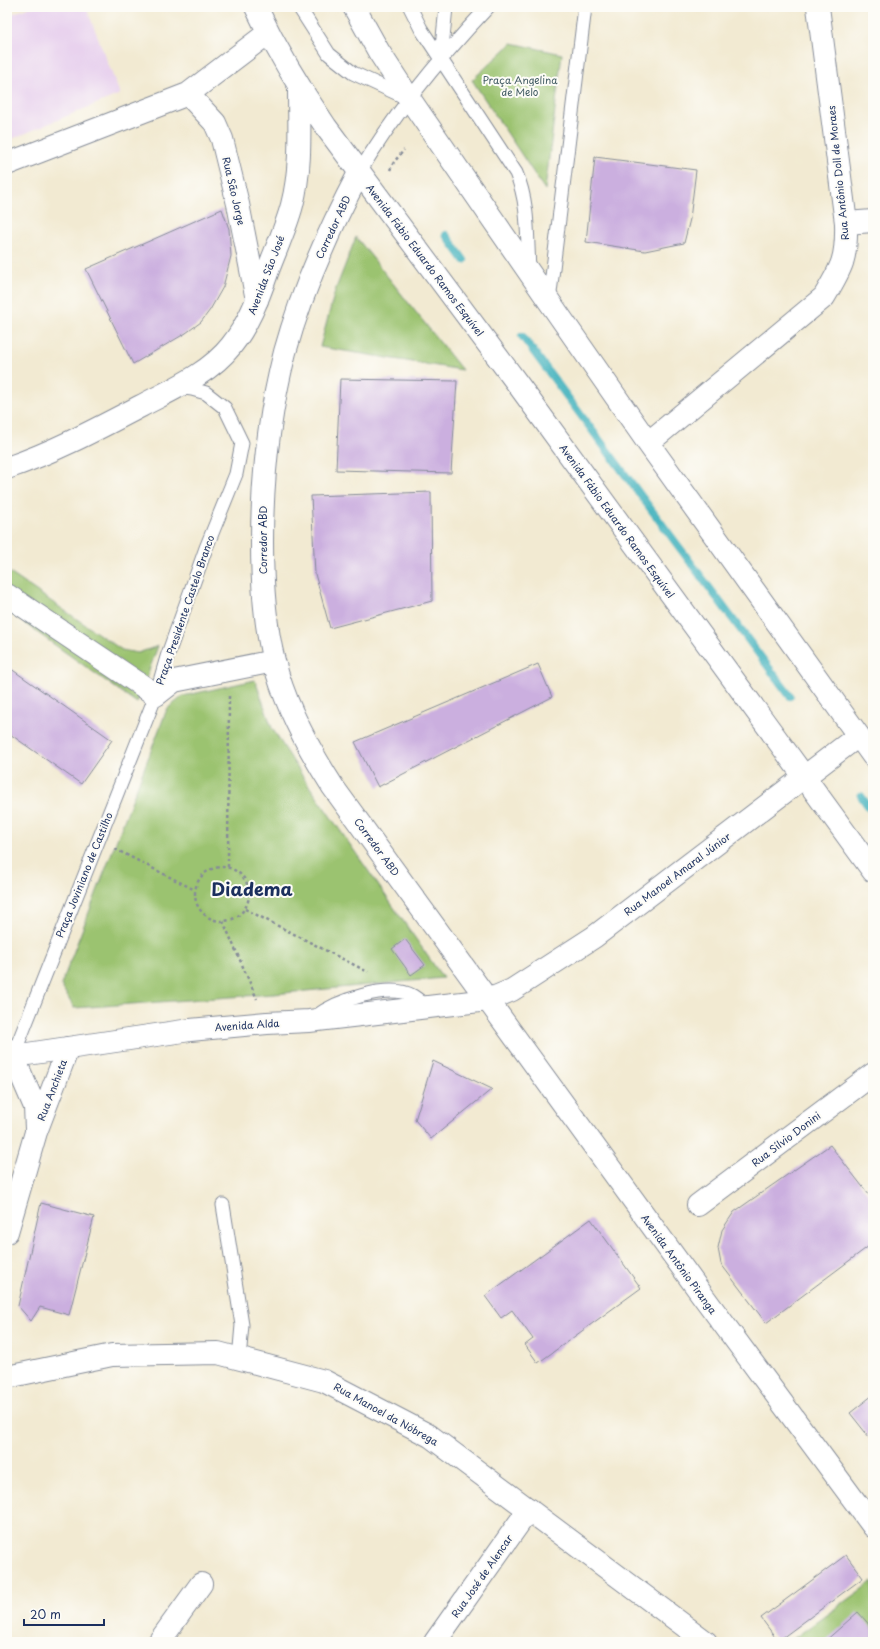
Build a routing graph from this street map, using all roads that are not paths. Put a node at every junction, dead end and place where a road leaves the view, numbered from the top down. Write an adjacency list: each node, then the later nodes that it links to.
1 (256, 7): 9 (main road, Avenida Fábio Eduardo Ramos Esquível)
2 (299, 7): 13 (lane)
3 (354, 7): 13 (main road)
4 (410, 7): 10 (lane)
5 (446, 7): 10 (lane)
6 (488, 7): 10 (lane, Corredor ABD)
7 (585, 7): 20 (lane)
8 (818, 7): 17 (main road, Rua Antônio Doll de Moraes)
9 (268, 33): 11 (main road, Avenida Fábio Eduardo Ramos Esquível); 12 (main road)
10 (441, 58): 13 (lane, Corredor ABD); 18 (lane)
11 (299, 88): 15 (main road, Avenida Fábio Eduardo Ramos Esquível); 19 (main road, Avenida São José)
12 (188, 94): 14 (main road); 19 (main road, Rua São Jorge)
13 (409, 98): 15 (lane, Corredor ABD); 18 (main road)
14 (7, 164)
15 (359, 173): 25 (main road, Corredor ABD); 29 (main road, Avenida Fábio Eduardo Ramos Esquível)
16 (873, 221): 17 (main road)
17 (846, 223): 22 (main road, Rua Antônio Doll de Moraes)
18 (529, 273): 20 (main road)
19 (257, 300): 21 (main road, Avenida São José)
20 (549, 301): 22 (main road)
21 (177, 387): 23 (main road, Avenida São José); 26 (lane, Praça Presidente Castelo Branco)
22 (648, 443): 27 (main road)
23 (7, 468)
24 (7, 595): 26 (main road, Praça Presidente Castelo Branco)
25 (274, 661): 26 (main road); 31 (main road, Corredor ABD)
26 (156, 695): 33 (lane, Praça Joviniano de Castilho)
27 (858, 736): 28 (main road); 29 (main road, Rua Manoel Amaral Júnior)
28 (873, 756)
29 (804, 777): 30 (main road, Avenida Fábio Eduardo Ramos Esquível); 31 (main road, Rua Manoel Amaral Júnior)
30 (873, 870)
31 (488, 1000): 32 (main road, Avenida Alda); 42 (main road, Avenida Antônio Piranga)
32 (68, 1048): 33 (main road, Avenida Alda); 35 (main road, Rua Anchieta)
33 (9, 1054): 35 (main road, Rua Anchieta)
34 (873, 1074): 36 (main road, Rua Sílvio Donini)
35 (36, 1132): 38 (main road, Rua Anchieta)
36 (698, 1204)
37 (223, 1205): 39 (lane)
38 (7, 1232)
39 (239, 1359): 40 (main road, Rua Manoel da Nóbrega); 41 (main road, Rua Manoel da Nóbrega)
40 (7, 1377)
41 (529, 1509): 45 (main road, Rua José de Alencar); 46 (main road, Rua Manoel da Nóbrega)
42 (873, 1526)
43 (201, 1584): 44 (main road)
44 (159, 1642)
45 (435, 1642)
46 (706, 1642)

